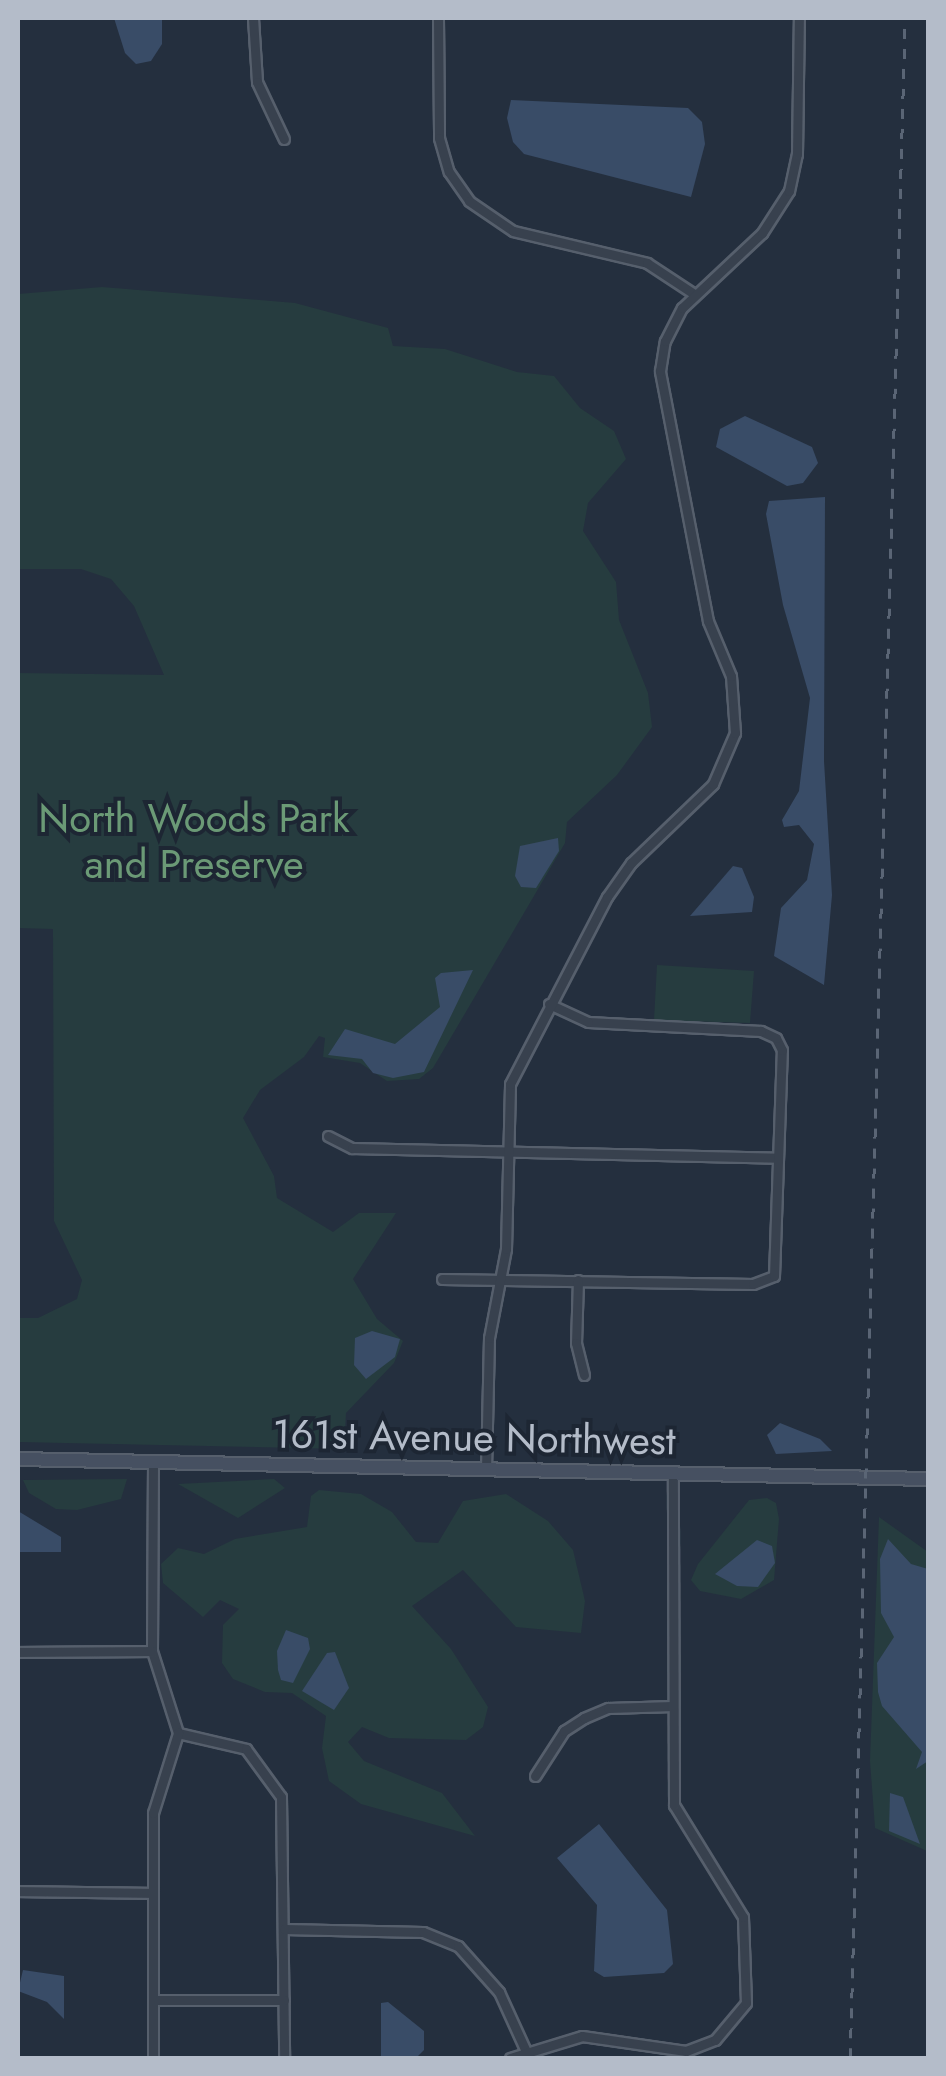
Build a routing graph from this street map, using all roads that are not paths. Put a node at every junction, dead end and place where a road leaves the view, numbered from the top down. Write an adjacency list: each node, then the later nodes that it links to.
1 (253, 18): 4 (street)
2 (438, 18): 5 (street)
3 (799, 18): 5 (street)
4 (284, 139)
5 (694, 294): 6 (street)
6 (549, 1004): 8 (street); 9 (street)
7 (328, 1136): 8 (street)
8 (505, 1148): 9 (street); 11 (street)
9 (778, 1158): 12 (street)
10 (442, 1279): 11 (street)
11 (500, 1280): 12 (street); 16 (street)
12 (578, 1280): 13 (street)
13 (584, 1375)
14 (18, 1459): 15 (main road, 161st Avenue Northwest)
15 (152, 1462): 16 (main road, 161st Avenue Northwest); 19 (street)
16 (486, 1470): 17 (main road, 161st Avenue Northwest)
17 (673, 1474): 18 (main road, 161st Avenue Northwest); 21 (street)
18 (928, 1479)
19 (152, 1651): 20 (street); 22 (street)
20 (18, 1652)
21 (673, 1706): 23 (street); 30 (street)
22 (178, 1732): 25 (street); 26 (street)
23 (535, 1776)
24 (18, 1890): 25 (street)
25 (153, 1893): 27 (street)
26 (284, 1929): 28 (street); 29 (street)
27 (153, 2000): 28 (street); 31 (street)
28 (284, 2000): 32 (street)
29 (525, 2050): 30 (street); 33 (street)
30 (686, 2055)
31 (153, 2058)
32 (284, 2058)
33 (510, 2058)

